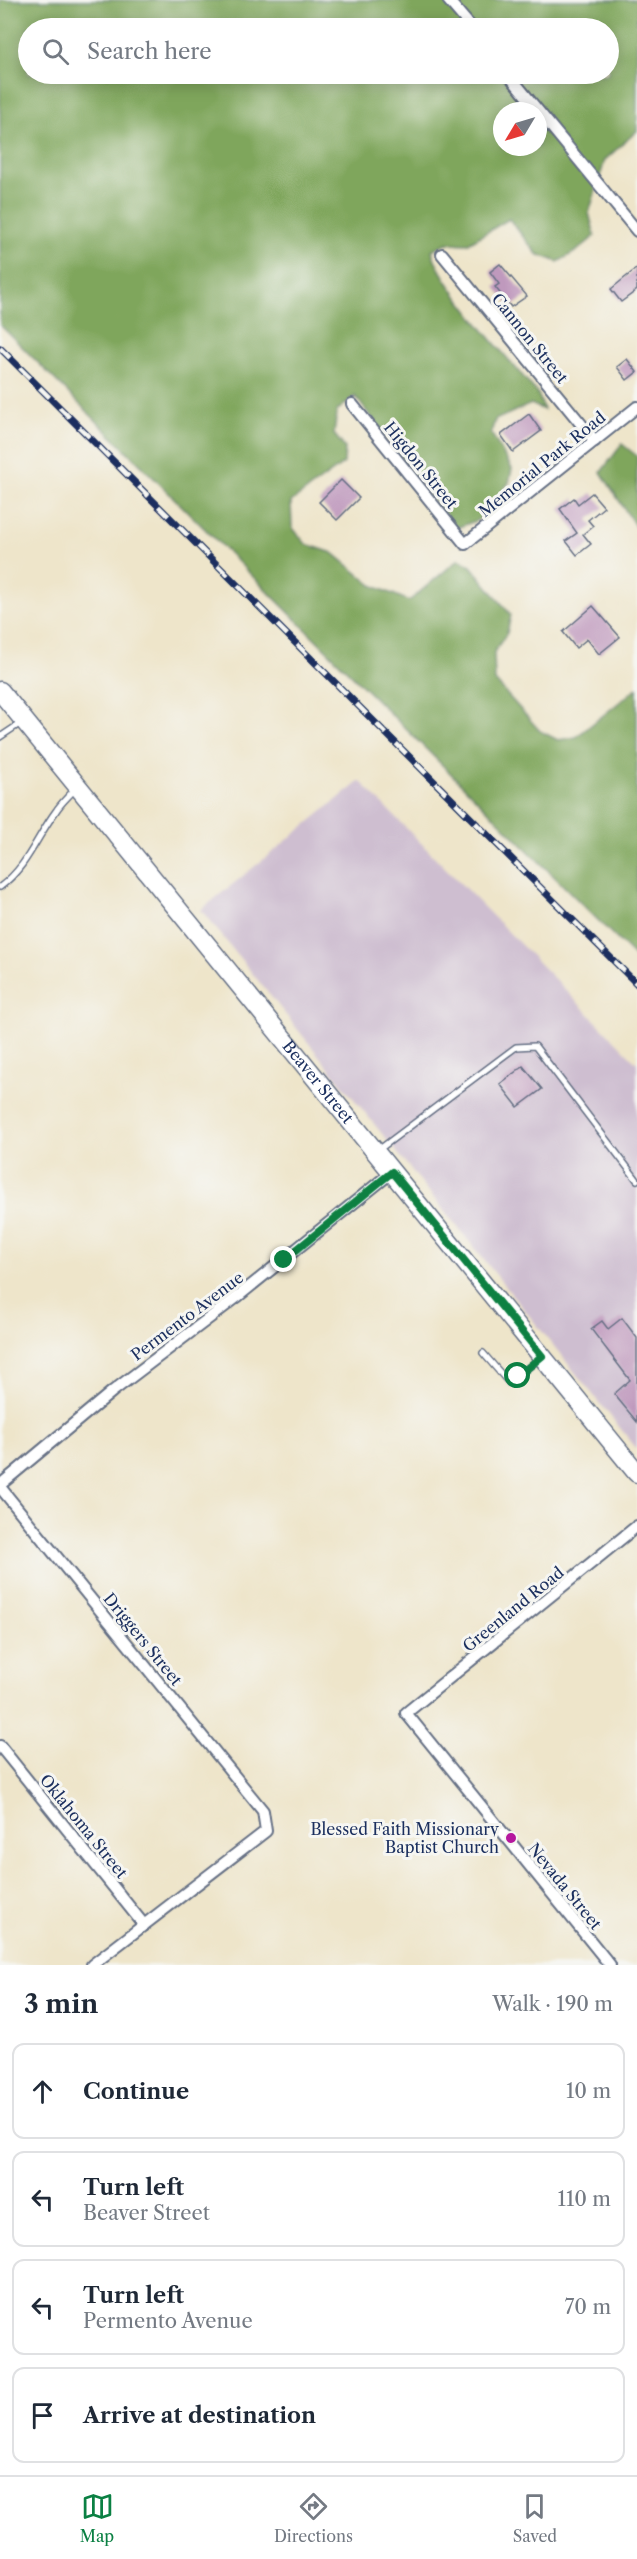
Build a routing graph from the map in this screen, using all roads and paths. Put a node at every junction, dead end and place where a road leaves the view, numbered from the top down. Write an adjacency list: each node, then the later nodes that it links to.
1 (448, 0): 2 (street)
2 (463, 18)
3 (516, 84): 4 (street)
4 (637, 231)
5 (442, 254): 8 (street, Cannon Street)
6 (352, 404): 9 (street, Higdon Street)
7 (637, 407): 8 (street, Memorial Park Road)
8 (595, 441): 9 (street, Memorial Park Road)
9 (465, 544)
10 (0, 691): 11 (main road, Beaver Street)
11 (24, 720): 12 (lane); 13 (main road, Beaver Street)
12 (0, 737)
13 (77, 786): 14 (lane); 15 (main road, Beaver Street)
14 (0, 887)
15 (376, 1152): 16 (main road, Beaver Street); 17 (lane)
16 (392, 1172): 19 (main road, Beaver Street); 21 (street, Permento Avenue)
17 (637, 1180)
18 (483, 1353): 19 (lane)
19 (542, 1356): 20 (main road, Beaver Street)
20 (637, 1473)
21 (0, 1486): 25 (street, Driggers Street)
22 (637, 1526): 23 (street, Greenland Road)
23 (406, 1713): 27 (street, Nevada Street)
24 (0, 1746): 25 (street, Oklahoma Street)
25 (144, 1925): 26 (street)
26 (93, 1965)
27 (610, 1965)

